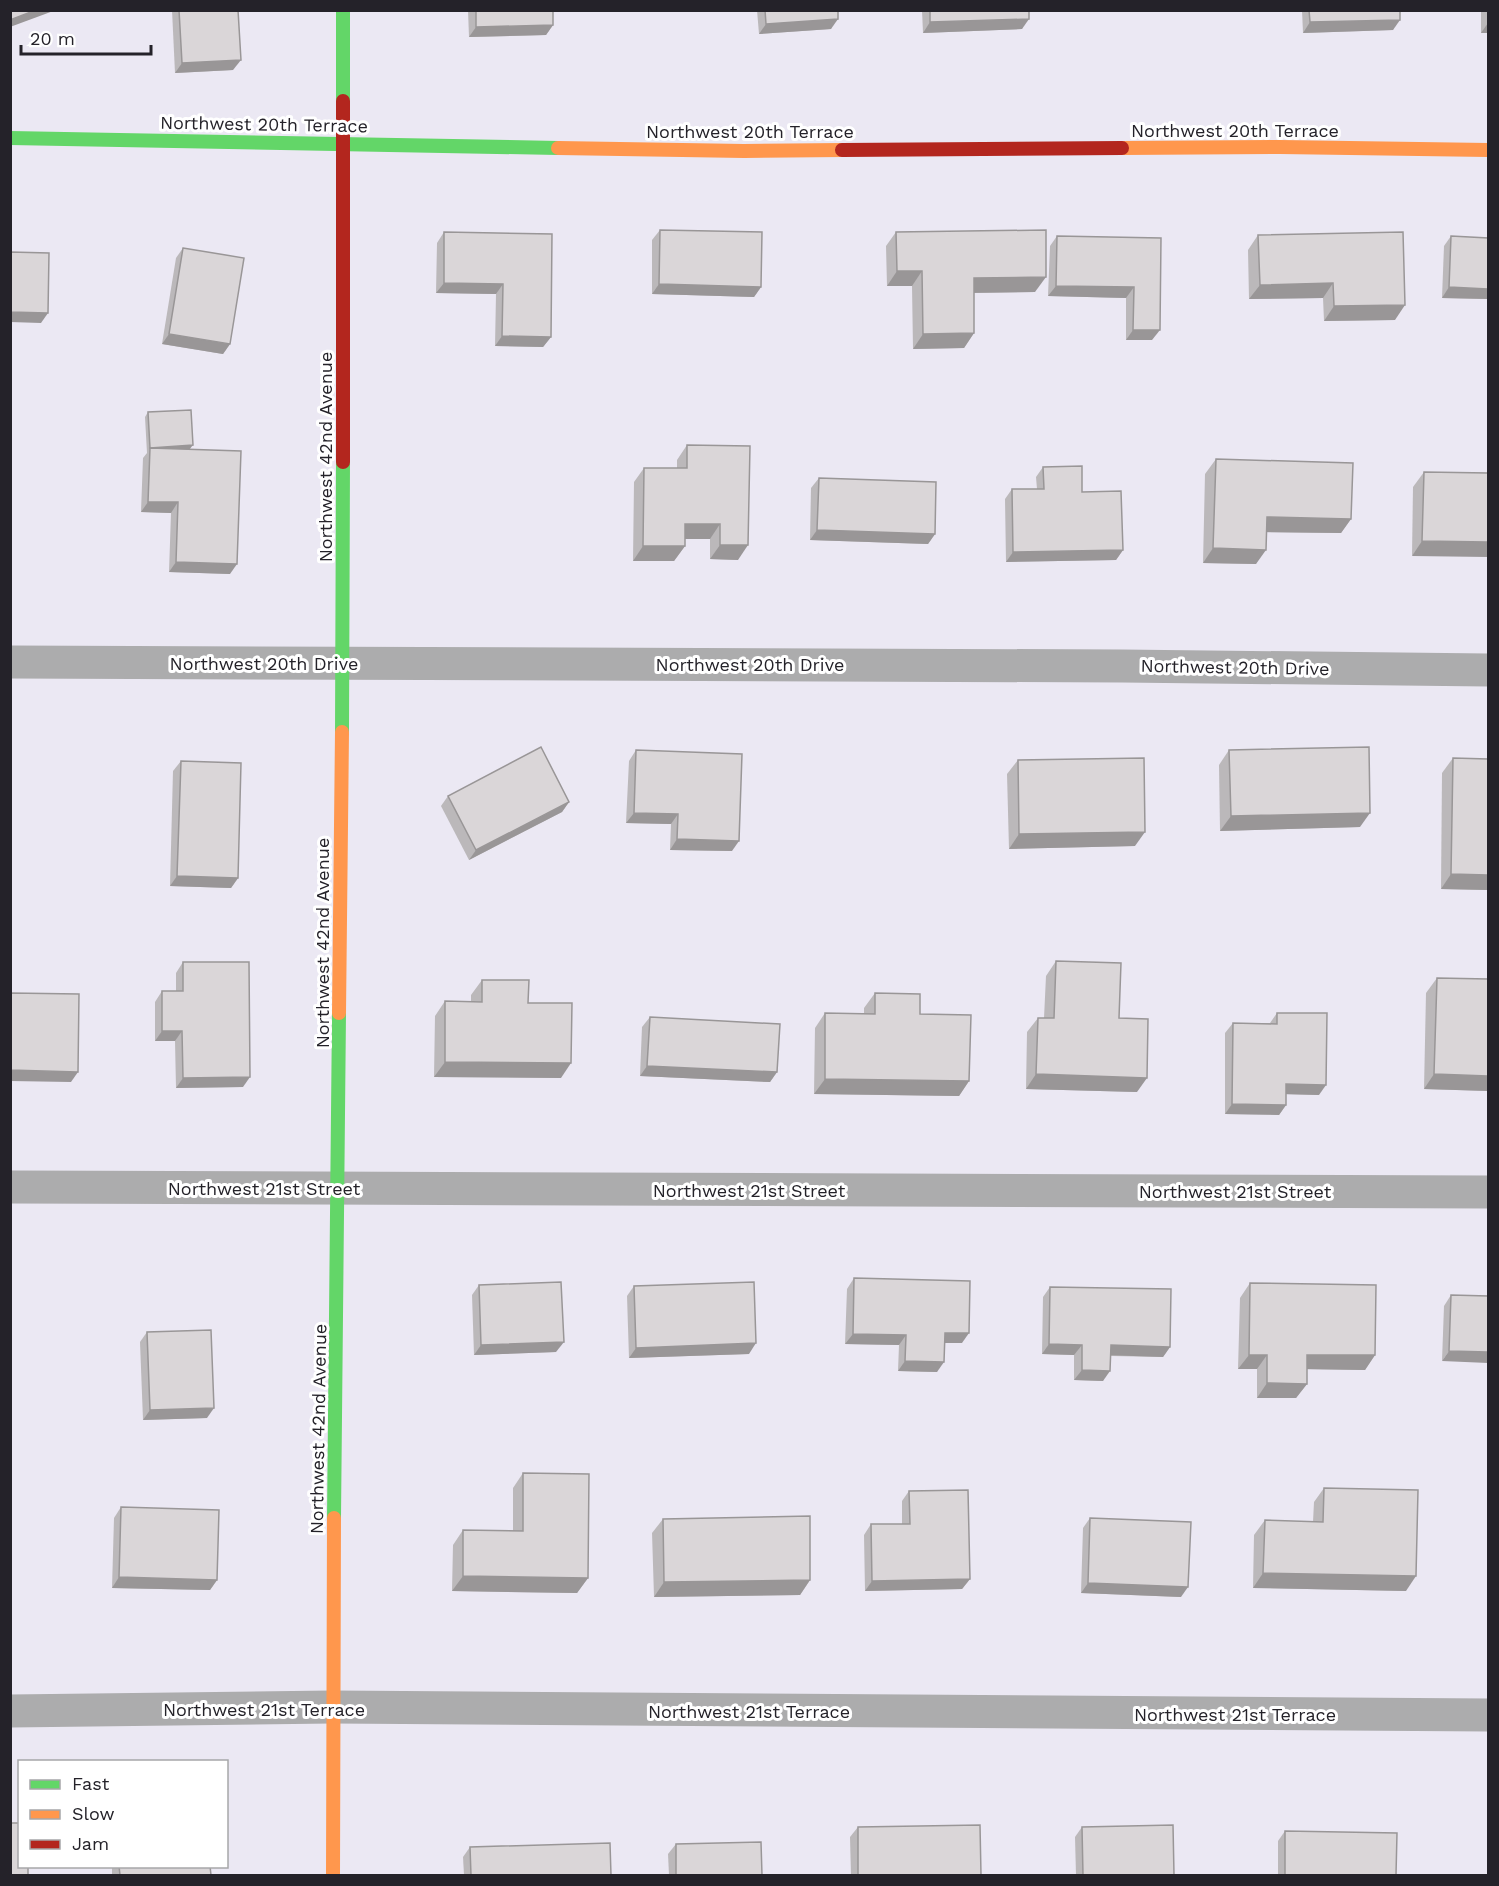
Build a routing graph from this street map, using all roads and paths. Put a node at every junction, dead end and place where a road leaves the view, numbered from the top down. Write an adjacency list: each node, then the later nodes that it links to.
1 (343, 10): 3 (street, Northwest 42nd Avenue)
2 (10, 138): 3 (street, Northwest 20th Terrace)
3 (343, 144): 4 (street, Northwest 20th Terrace); 6 (street, Northwest 42nd Avenue)
4 (1488, 150)
5 (10, 662): 6 (street, Northwest 20th Drive)
6 (343, 663): 7 (street, Northwest 20th Drive); 9 (street, Northwest 42nd Avenue)
7 (1488, 670)
8 (10, 1187): 9 (street, Northwest 21st Street)
9 (338, 1188): 10 (street, Northwest 21st Street); 11 (street, Northwest 42nd Avenue)
10 (1488, 1192)
11 (332, 1707): 12 (street, Northwest 21st Terrace); 13 (street, Northwest 21st Terrace); 14 (street, Northwest 42nd Avenue)
12 (10, 1711)
13 (1488, 1715)
14 (333, 1875)

